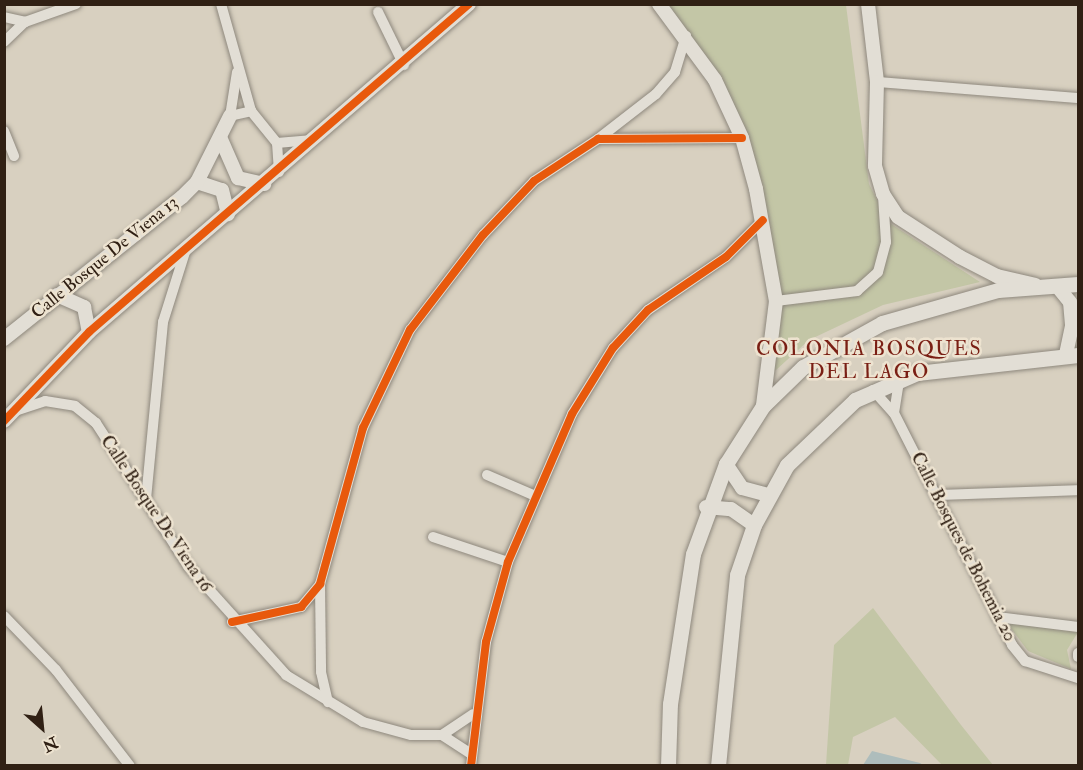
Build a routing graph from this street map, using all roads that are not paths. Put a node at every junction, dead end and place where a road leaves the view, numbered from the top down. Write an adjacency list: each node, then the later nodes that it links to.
1 (76, 4): 8 (street)
2 (221, 4): 12 (street)
3 (469, 4): 11 (street)
4 (659, 4): 9 (street)
5 (868, 4): 13 (street)
6 (378, 12): 11 (street)
7 (4, 17): 8 (street)
8 (24, 22): 10 (street)
9 (686, 36): 19 (street); 20 (street)
10 (4, 42)
11 (404, 65): 21 (street)
12 (237, 72): 15 (street); 16 (street, Calle Bosque De Viena 13)
13 (877, 82): 14 (street); 27 (street)
14 (1078, 98)
15 (251, 111): 16 (street); 22 (street)
16 (230, 117): 18 (street, Calle Bosque De Viena 13)
17 (4, 131): 23 (street)
18 (219, 136): 25 (street, Calle Bosque De Viena 13); 26 (street)
19 (742, 138): 20 (street); 29 (street)
20 (598, 139): 55 (street)
21 (317, 140): 22 (street); 24 (street)
22 (277, 143): 24 (street)
23 (14, 156)
24 (279, 172): 26 (street)
25 (196, 182): 28 (street); 34 (street, Calle Bosque De Viena 13)
26 (264, 184): 28 (street)
27 (883, 194): 32 (street); 35 (street)
28 (228, 214): 30 (street)
29 (763, 220): 35 (street); 47 (street)
30 (186, 249): 36 (street); 50 (street)
31 (1078, 284): 33 (main road)
32 (1039, 286): 33 (main road); 41 (main road)
33 (1057, 286): 38 (street)
34 (57, 295): 36 (street); 37 (street, Calle Bosque De Viena 13)
35 (776, 301): 41 (street)
36 (89, 332): 43 (street)
37 (5, 337)
38 (1072, 355): 39 (main road)
39 (899, 380): 40 (main road); 42 (street)
40 (873, 390): 42 (street, Calle Bosques de Bohemia 20); 48 (main road)
41 (763, 406): 44 (main road)
42 (894, 413): 49 (street, Calle Bosques de Bohemia 20)
43 (9, 416): 50 (street, Calle Bosque De Viena 16)
44 (726, 464): 48 (street); 51 (main road)
45 (487, 475): 47 (street)
46 (1078, 490): 49 (street)
47 (533, 495): 54 (street)
48 (768, 495): 52 (main road)
49 (937, 495): 57 (street, Calle Bosques de Bohemia 20)
50 (146, 499): 58 (street, Calle Bosque De Viena 16)
51 (706, 507): 52 (street); 67 (main road)
52 (754, 525): 68 (main road)
53 (433, 537): 54 (street)
54 (508, 562): 62 (street)
55 (320, 584): 58 (street); 61 (street)
56 (4, 616): 65 (street)
57 (997, 617): 59 (street); 60 (street, Calle Bosques de Bohemia 20)
58 (232, 622): 61 (street, Calle Bosque De Viena 16)
59 (1078, 627)
60 (1078, 678)
61 (328, 702): 63 (street, Calle Bosque De Viena 16)
62 (473, 714): 63 (street); 64 (street)
63 (442, 735): 64 (street)
64 (470, 753): 66 (street)
65 (130, 765)
66 (471, 765)
67 (668, 765)
68 (718, 765)

